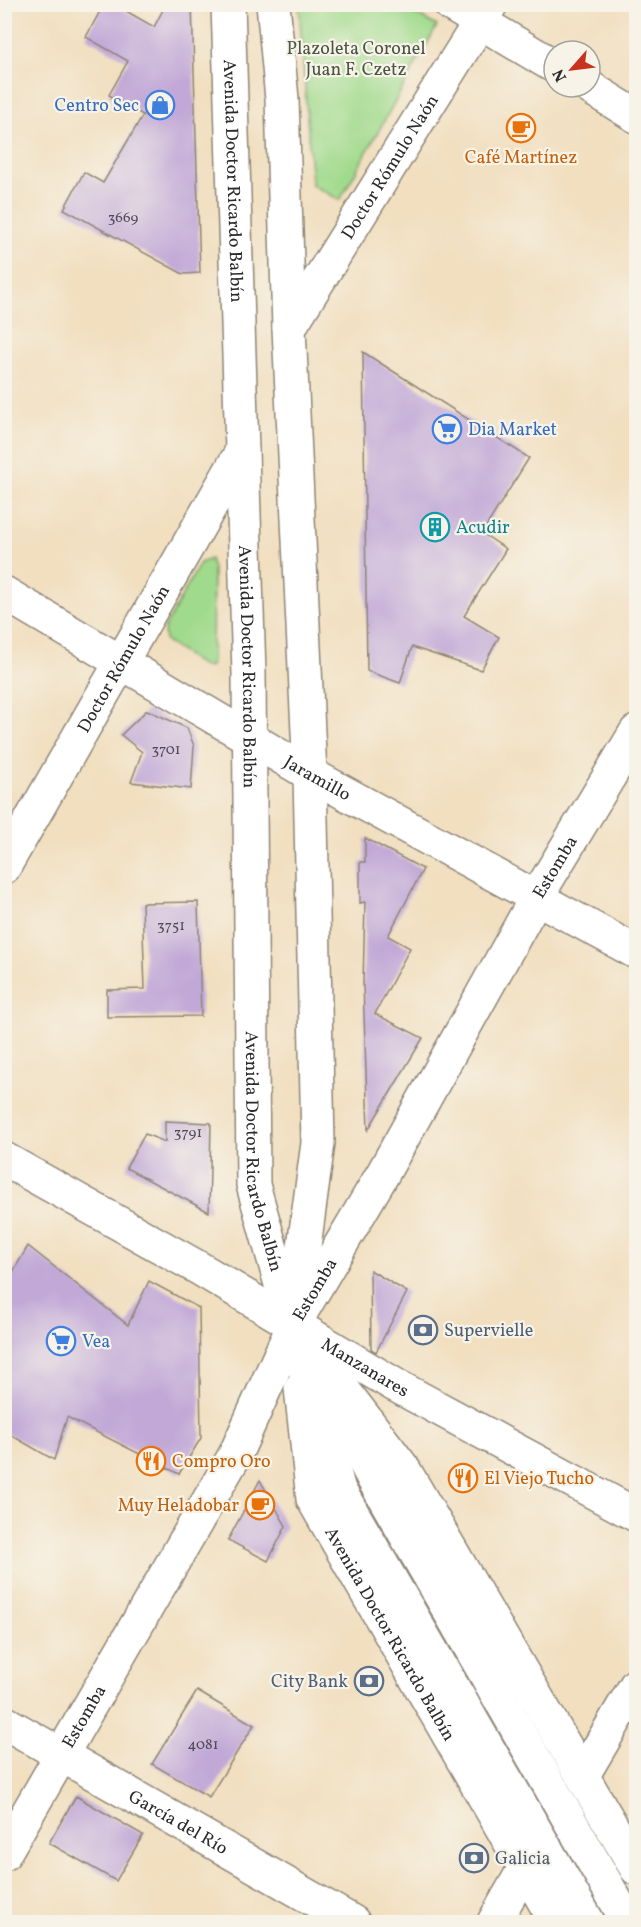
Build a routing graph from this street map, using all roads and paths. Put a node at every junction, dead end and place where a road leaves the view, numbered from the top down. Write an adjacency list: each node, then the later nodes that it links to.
1 (228, 4): 9 (street, Avenida Doctor Ricardo Balbín)
2 (273, 4): 8 (street, Avenida Doctor Ricardo Balbín)
3 (450, 4): 4 (street)
4 (486, 13): 5 (street); 8 (street, Doctor Rómulo Naón)
5 (542, 57)
6 (602, 95): 7 (street)
7 (636, 116)
8 (289, 328): 14 (street, Avenida Doctor Ricardo Balbín)
9 (242, 451): 11 (street, Doctor Rómulo Naón); 13 (street, Avenida Doctor Ricardo Balbín)
10 (4, 593): 11 (street, Jaramillo)
11 (122, 661): 13 (street, Jaramillo); 15 (street, Doctor Rómulo Naón)
12 (636, 732): 16 (street, Estomba)
13 (250, 739): 14 (street, Jaramillo); 19 (street, Avenida Doctor Ricardo Balbín)
14 (310, 774): 16 (street, Jaramillo); 19 (street, Avenida Doctor Ricardo Balbín)
15 (4, 867)
16 (536, 898): 17 (street, Jaramillo); 19 (street, Estomba)
17 (636, 952)
18 (4, 1159): 19 (street, Manzanares)
19 (294, 1324): 20 (street, Manzanares); 23 (street, Estomba); 24 (street, Avenida Doctor Ricardo Balbín); 26 (street, Avenida Doctor Ricardo Balbín); 31 (street); 32 (street)
20 (636, 1515)
21 (636, 1684): 24 (street)
22 (4, 1722): 23 (street, García del Río)
23 (63, 1755): 25 (street, Estomba); 28 (street, García del Río)
24 (583, 1775): 27 (street, Avenida Doctor Ricardo Balbín)
25 (4, 1854)
26 (525, 1868): 29 (street); 30 (street, Avenida Doctor Ricardo Balbín)
27 (636, 1868)
28 (353, 1923)
29 (494, 1923)
30 (556, 1923)
31 (588, 1923)
32 (628, 1923)

